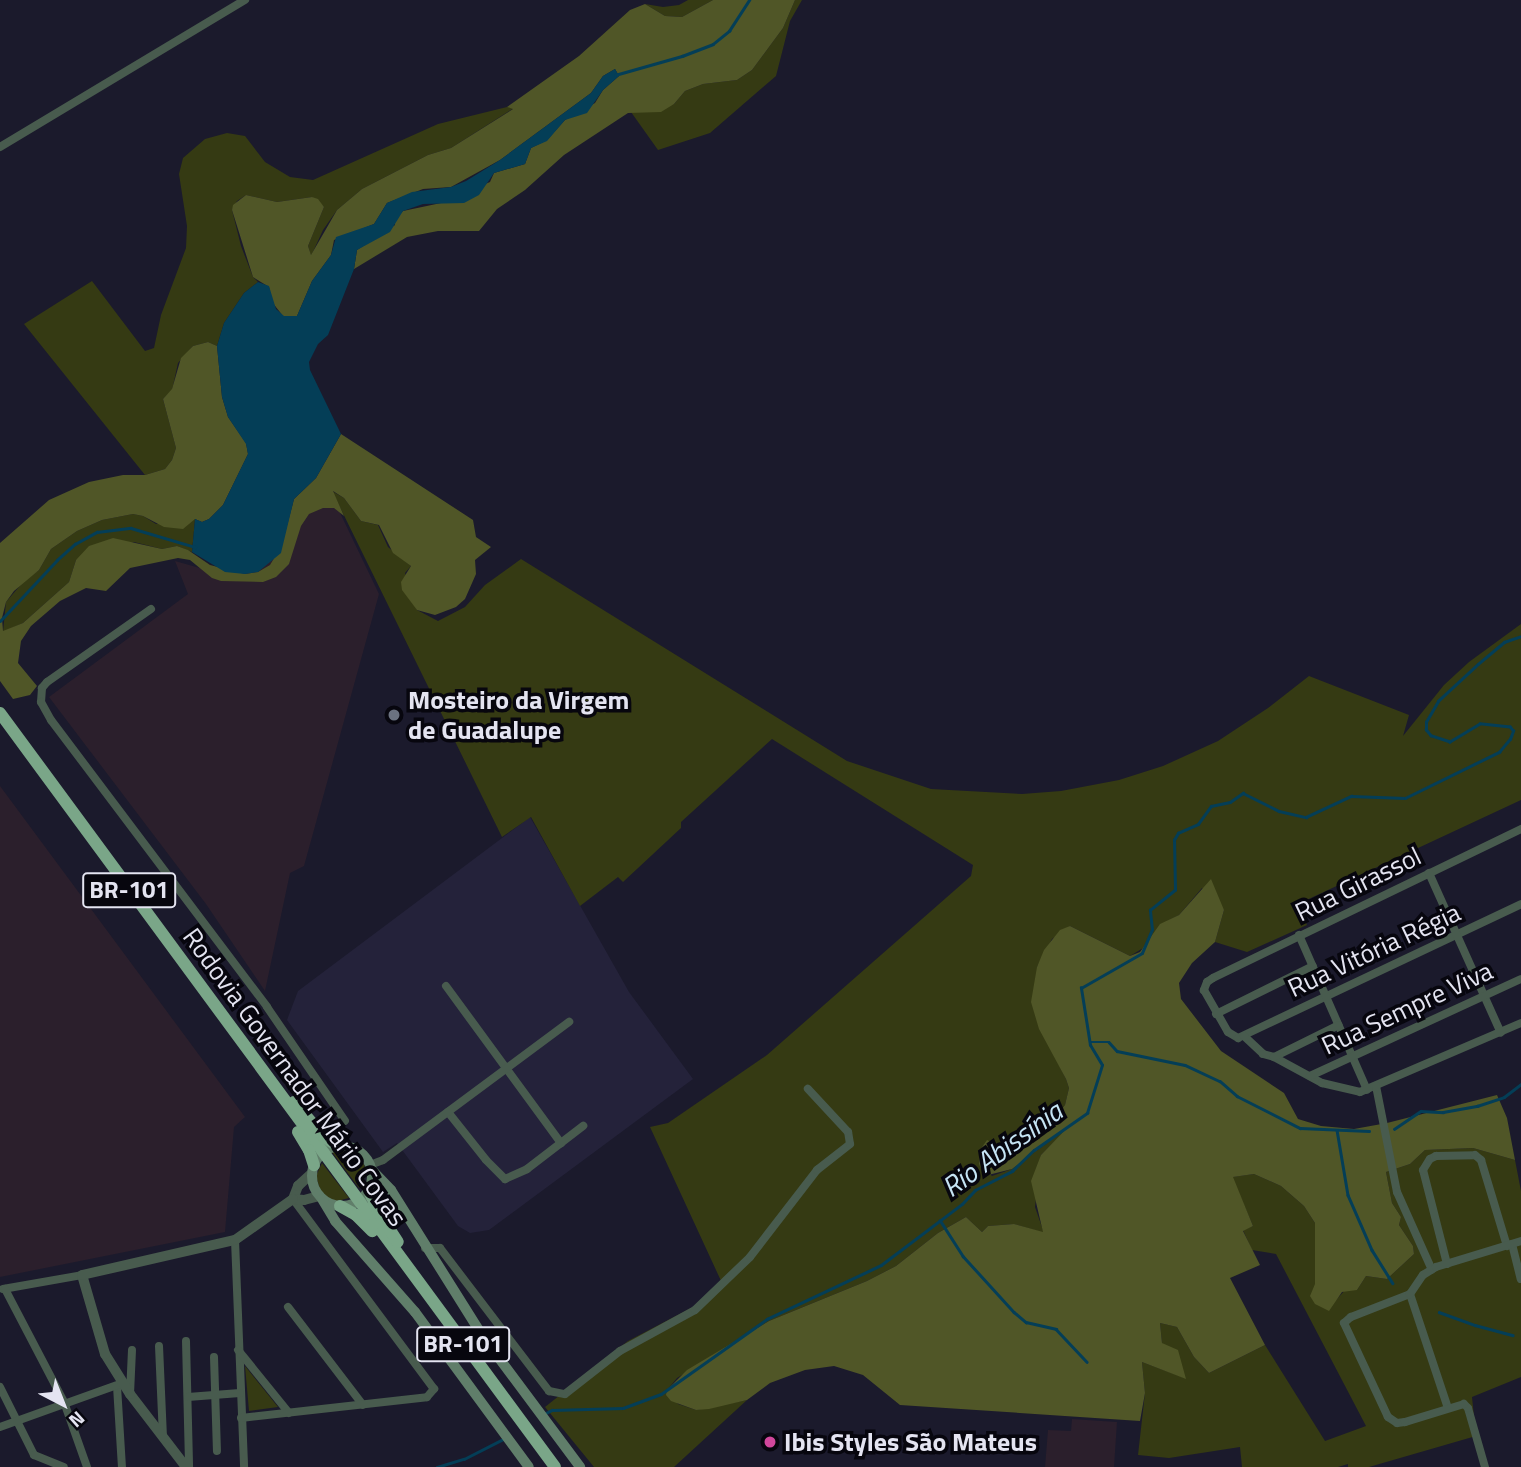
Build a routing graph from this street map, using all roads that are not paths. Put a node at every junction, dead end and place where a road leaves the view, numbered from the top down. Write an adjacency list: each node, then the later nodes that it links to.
1 (245, 0): 2 (street)
2 (0, 147)
3 (151, 609): 31 (street)
4 (0, 713): 23 (highway, Rodovia Governador Mário Covas / BR-101)
5 (1521, 829): 6 (street, Rua Girassol)
6 (1429, 873): 8 (street); 9 (street, Rua Girassol)
7 (1521, 904): 8 (street, Rua Vitória Régia)
8 (1458, 934): 13 (street, Rua Vitória Régia); 14 (street)
9 (1299, 935): 10 (street); 15 (street, Rua Girassol)
10 (1313, 966): 13 (street); 15 (street)
11 (1521, 979): 14 (street, Rua Sempre Viva)
12 (446, 986): 24 (street)
13 (1326, 995): 18 (street); 20 (street, Rua Vitória Régia)
14 (1485, 996): 19 (street); 21 (street, Rua Sempre Viva)
15 (1216, 1014): 20 (street)
16 (569, 1022): 24 (street)
17 (1521, 1023): 19 (street)
18 (1339, 1026): 21 (street); 22 (street)
19 (1501, 1033): 27 (street)
20 (1244, 1036): 22 (street)
21 (1352, 1055): 25 (street, Rua Sempre Viva); 29 (street)
22 (1274, 1057): 25 (street)
23 (259, 1066): 26 (highway, Rodovia Governador Mário Covas / BR-101); 37 (highway)
24 (506, 1069): 30 (street); 33 (street)
25 (1310, 1076): 29 (street)
26 (272, 1084): 34 (highway); 35 (highway, Rodovia Governador Mário Covas / BR-101)
27 (1376, 1086): 29 (street); 49 (street)
28 (808, 1089): 47 (street)
29 (1367, 1090)
30 (448, 1111): 33 (street); 36 (street)
31 (345, 1121)
32 (583, 1126): 33 (street)
33 (561, 1143)
34 (338, 1146): 35 (main road); 36 (main road)
35 (323, 1153): 37 (main road); 40 (highway, Rodovia Governador Mário Covas / BR-101)
36 (371, 1167): 38 (main road); 47 (main road)
37 (313, 1169): 39 (main road); 41 (street)
38 (369, 1190): 40 (main road); 51 (highway)
39 (320, 1197): 41 (street); 42 (main road); 76 (main road)
40 (359, 1201): 42 (main road); 45 (highway, Rodovia Governador Mário Covas / BR-101)
41 (299, 1203): 43 (street); 68 (street)
42 (340, 1206): 45 (highway)
43 (235, 1240): 50 (street); 58 (street)
44 (1521, 1241): 46 (street)
45 (390, 1245): 51 (highway, Rodovia Governador Mário Covas / BR-101)
46 (1509, 1245): 48 (street); 48 (street); 52 (street)
47 (425, 1248): 83 (main road)
48 (1447, 1264): 49 (street)
49 (1432, 1270): 54 (street)
50 (82, 1275): 53 (street); 61 (street)
51 (412, 1275): 82 (highway, Rodovia Governador Mário Covas / BR-101)
52 (1521, 1279)
53 (2, 1289): 67 (street)
54 (1410, 1294): 69 (street); 69 (street)
55 (288, 1307): 68 (street)
56 (186, 1341): 66 (street)
57 (159, 1346): 74 (street)
58 (238, 1349): 63 (street); 70 (street)
59 (132, 1350): 64 (street)
60 (214, 1357): 65 (street)
61 (120, 1384): 64 (street); 67 (street); 79 (street)
62 (0, 1387): 72 (street)
63 (240, 1393): 65 (street); 71 (street)
64 (130, 1394): 74 (street)
65 (216, 1394): 66 (street); 75 (street)
66 (188, 1397): 80 (street)
67 (64, 1402): 72 (street); 78 (street)
68 (363, 1405): 70 (street)
69 (1448, 1408): 84 (street)
70 (289, 1413): 71 (street)
71 (241, 1418): 81 (street)
72 (17, 1419): 73 (street); 77 (street)
73 (0, 1427)
74 (163, 1437): 80 (street)
75 (217, 1451)
76 (526, 1462)
77 (64, 1467)
78 (87, 1467)
79 (122, 1467)
80 (187, 1467)
81 (244, 1467)
82 (555, 1467)
83 (580, 1467)
84 (1485, 1467)

